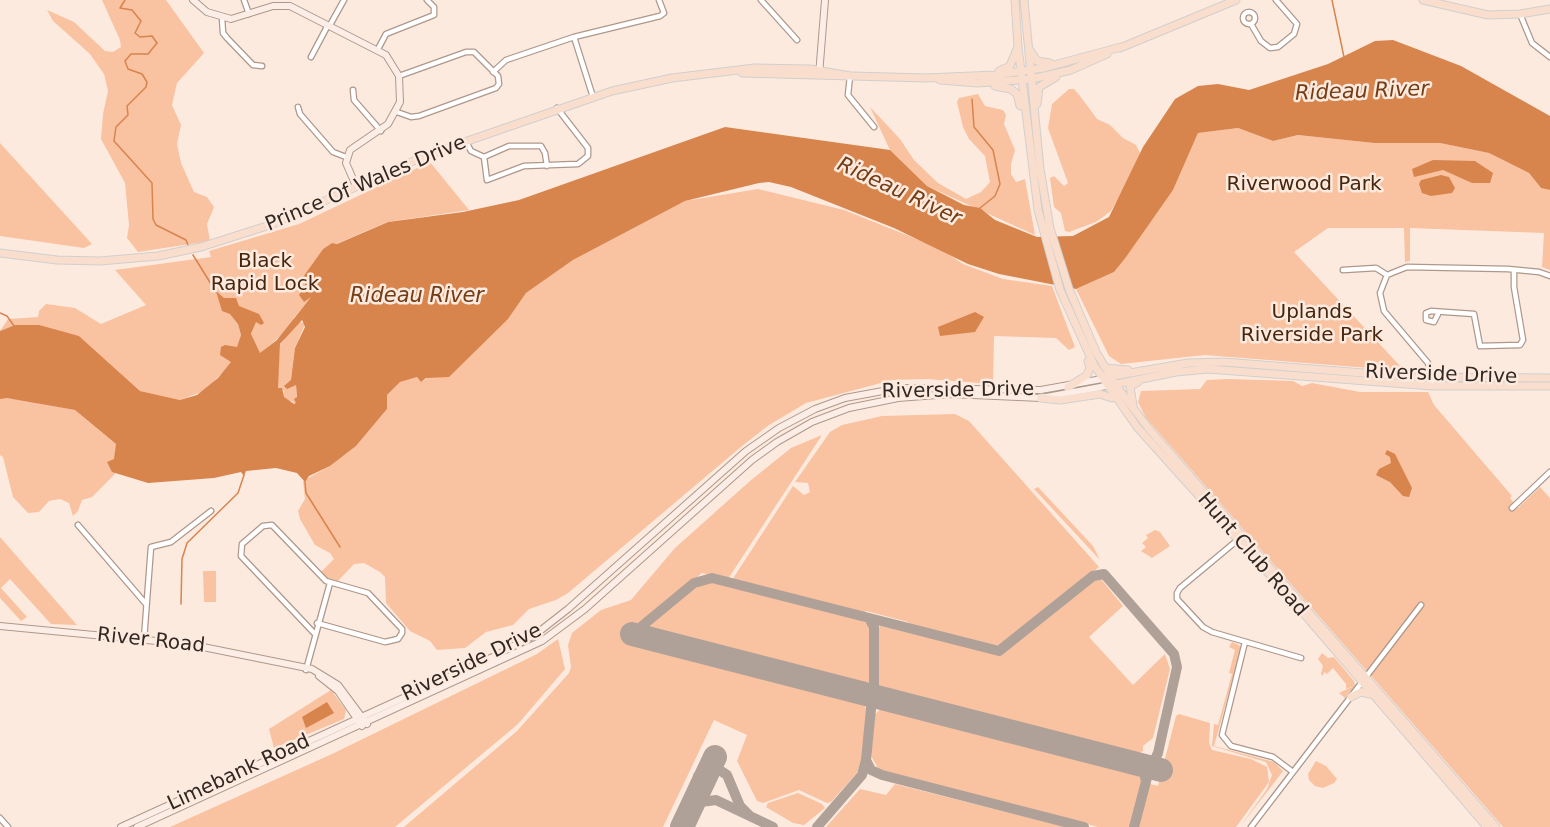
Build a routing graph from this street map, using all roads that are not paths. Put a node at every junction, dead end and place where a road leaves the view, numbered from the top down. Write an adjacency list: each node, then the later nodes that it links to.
1 (193, 0): 18 (main road)
2 (244, 0): 16 (street)
3 (344, 0): 19 (street)
4 (427, 0): 26 (street)
5 (659, 0): 21 (street)
6 (761, 0): 22 (street)
7 (825, 0): 34 (main road)
8 (1016, 0): 24 (main road)
9 (1024, 0): 23 (main road)
10 (1236, 0): 25 (main road, Prince Of Wales Drive)
11 (1276, 0): 20 (street)
12 (1423, 0): 14 (main road)
13 (281, 2): 16 (main road); 19 (main road)
14 (1453, 4): 17 (main road)
15 (1550, 9): 17 (main road)
16 (249, 14): 18 (main road)
17 (1520, 14): 28 (street)
18 (222, 18): 30 (street)
19 (329, 24): 26 (main road); 27 (street)
20 (1251, 24)
21 (574, 37): 33 (street); 44 (street)
22 (796, 40)
23 (1027, 45): 29 (main road); 32 (main road)
24 (1018, 46): 35 (main road); 38 (main road)
25 (1122, 47): 29 (main road, Prince Of Wales Drive); 31 (main road, Prince Of Wales Drive)
26 (378, 49): 36 (main road)
27 (311, 57)
28 (1550, 57)
29 (1065, 62): 32 (main road, Prince Of Wales Drive)
30 (262, 66)
31 (1083, 66): 40 (main road, Prince Of Wales Drive); 55 (main road)
32 (1030, 70): 38 (main road, Prince Of Wales Drive); 40 (main road)
33 (493, 72): 36 (street); 47 (street)
34 (819, 73): 37 (main road, Prince Of Wales Drive); 44 (main road, Prince Of Wales Drive)
35 (976, 75): 38 (main road, Prince Of Wales Drive); 39 (main road, Prince Of Wales Drive); 41 (main road)
36 (399, 76): 47 (main road)
37 (850, 76): 39 (main road, Prince Of Wales Drive); 48 (street)
38 (1021, 76): 40 (main road, Prince Of Wales Drive); 42 (main road, Prince Of Wales Drive); 50 (main road)
39 (926, 78): 41 (main road, Prince Of Wales Drive)
40 (1031, 79): 55 (main road)
41 (967, 83): 42 (main road, Prince Of Wales Drive)
42 (978, 83): 50 (main road)
43 (353, 90): 49 (street)
44 (593, 97): 46 (main road, Prince Of Wales Drive)
45 (298, 107): 52 (street)
46 (557, 108): 51 (main road, Prince Of Wales Drive); 54 (street)
47 (396, 112): 49 (main road)
48 (874, 127)
49 (381, 131): 52 (main road)
50 (1028, 139): 63 (main road, Hunt Club Road)
51 (466, 141): 53 (street); 56 (main road, Prince Of Wales Drive)
52 (346, 157): 56 (main road)
53 (484, 158): 54 (street); 54 (street)
54 (547, 166)
55 (1040, 169): 64 (main road, Hunt Club Road)
56 (356, 186): 57 (main road, Prince Of Wales Drive)
57 (0, 253)
58 (1343, 270): 60 (street)
59 (1514, 270): 60 (street); 61 (street); 62 (street)
60 (1387, 275): 70 (street)
61 (1550, 276)
62 (1438, 314)
63 (1083, 344): 69 (main road, Hunt Club Road); 74 (main road)
64 (1106, 368): 65 (main road); 66 (main road, Hunt Club Road)
65 (1143, 369): 66 (main road, Riverside Drive); 70 (main road, Riverside Drive)
66 (1111, 376): 69 (main road, Riverside Drive); 71 (main road, Hunt Club Road)
67 (1148, 378): 70 (main road, Riverside Drive); 71 (main road, Riverside Drive); 79 (main road)
68 (1550, 378): 70 (main road, Riverside Drive)
69 (1102, 379): 72 (main road, Hunt Club Road); 74 (main road, Riverside Drive)
70 (1433, 382): 73 (main road, Riverside Drive)
71 (1115, 384): 72 (main road, Riverside Drive); 79 (main road, Hunt Club Road)
72 (1106, 386): 77 (main road, Riverside Drive); 78 (main road, Hunt Club Road)
73 (1550, 386)
74 (1068, 387): 75 (main road, Riverside Drive)
75 (1015, 389): 76 (main road); 99 (main road, Riverside Drive)
76 (1015, 398): 77 (main road, Riverside Drive); 100 (main road, Riverside Drive)
77 (1041, 398): 78 (main road)
78 (1116, 401): 81 (main road, Hunt Club Road)
79 (1134, 410): 81 (main road, Hunt Club Road)
80 (1550, 472): 82 (street)
81 (1186, 476): 85 (main road, Hunt Club Road)
82 (1512, 508)
83 (212, 511): 87 (street)
84 (78, 525): 87 (street)
85 (1241, 537): 93 (street); 96 (main road, Hunt Club Road)
86 (330, 583): 89 (street); 89 (street); 91 (street)
87 (147, 604): 92 (street)
88 (1420, 605): 96 (street)
89 (317, 622): 91 (street)
90 (0, 626): 92 (main road, River Road)
91 (314, 633): 95 (street)
92 (144, 639): 95 (main road, River Road)
93 (1245, 642): 94 (street); 101 (street)
94 (1301, 658)
95 (304, 668): 99 (main road, River Road)
96 (1364, 680): 97 (main road, Hunt Club Road); 98 (street); 108 (main road, Hunt Club Road)
97 (1372, 695): 98 (main road); 107 (main road, Hunt Club Road)
98 (1351, 697): 101 (street)
99 (360, 717): 100 (main road, River Road); 104 (main road, Limebank Road)
100 (364, 725): 105 (main road, Limebank Road)
101 (1293, 772): 106 (street)
102 (0, 818): 103 (street)
103 (8, 827)
104 (121, 827)
105 (137, 827)
106 (1251, 827)
107 (1487, 827)
108 (1496, 827)

